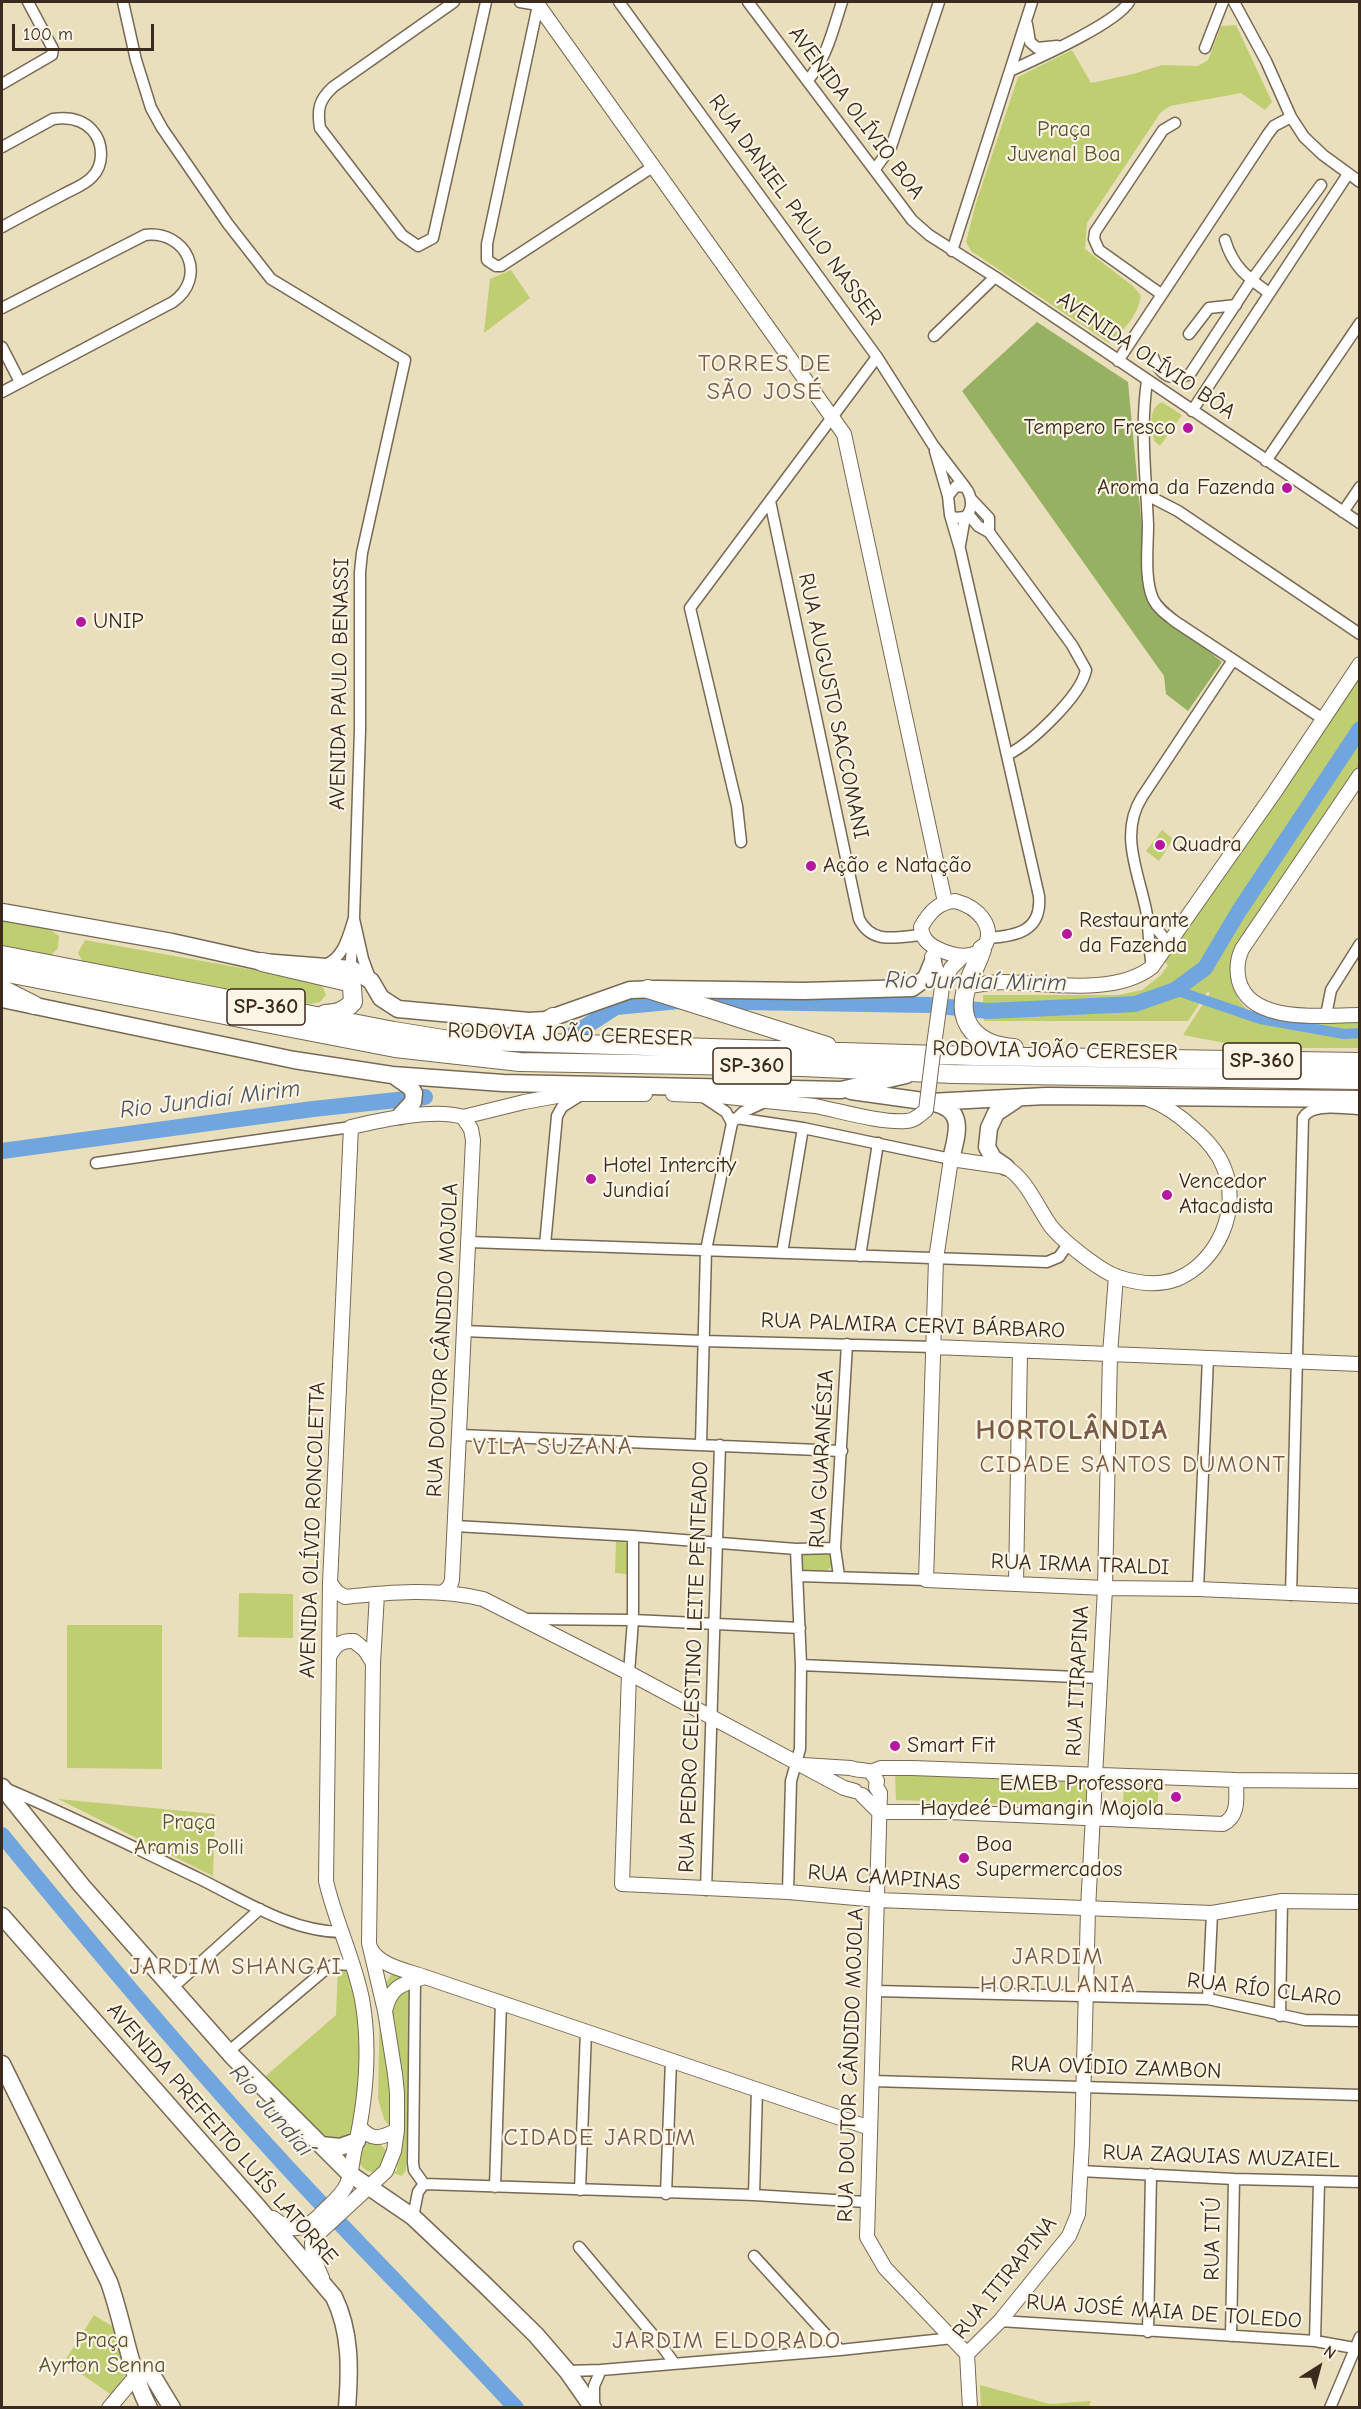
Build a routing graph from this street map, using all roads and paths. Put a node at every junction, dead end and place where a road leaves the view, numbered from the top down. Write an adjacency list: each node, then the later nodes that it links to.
1 (28, 2): 20 (street)
2 (123, 2): 75 (street, AVENIDA PAULO BENASSI)
3 (454, 2): 4 (street)
4 (486, 2)
5 (520, 2): 14 (street)
6 (619, 2): 43 (street, RUA DANIEL PAULO NASSER)
7 (748, 2): 19 (street, AVENIDA OLÍVIO BOA)
8 (842, 2): 19 (street)
9 (939, 2): 25 (street)
10 (1032, 2): 15 (street)
11 (1129, 2): 16 (street)
12 (1224, 2): 17 (street)
13 (1234, 2): 21 (street)
14 (538, 3): 24 (street); 24 (street)
15 (1027, 18): 16 (street); 18 (street)
16 (1063, 44): 18 (street)
17 (1205, 48)
18 (1012, 70): 32 (street)
19 (808, 81): 25 (street, AVENIDA OLÍVIO BOA)
20 (2, 84)
21 (1291, 117): 26 (street); 36 (street)
22 (1175, 123): 36 (street)
23 (2, 147): 30 (street)
24 (654, 166): 50 (street)
25 (875, 169): 29 (street, AVENIDA OLÍVIO BOA)
26 (1348, 174): 27 (street); 35 (street)
27 (1359, 182)
28 (1322, 185): 34 (street)
29 (912, 220): 32 (street, AVENIDA OLÍVIO BÔA)
30 (2, 227)
31 (1225, 240): 34 (street)
32 (952, 250): 33 (street, AVENIDA OLÍVIO BÔA)
33 (995, 278): 41 (street); 45 (street, AVENIDA OLÍVIO BÔA)
34 (1251, 281): 35 (street); 37 (street)
35 (1269, 293): 49 (street)
36 (1161, 294): 45 (street)
37 (1236, 304): 40 (street); 44 (street)
38 (2, 308): 47 (street)
39 (1359, 323): 52 (street)
40 (1189, 334)
41 (934, 336)
42 (2, 347): 47 (street)
43 (877, 357): 50 (street); 51 (street, RUA DANIEL PAULO NASSER)
44 (1153, 357)
45 (1118, 361): 46 (street, AVENIDA OLÍVIO BÔA)
46 (1147, 381): 49 (street, AVENIDA OLÍVIO BÔA); 55 (street)
47 (20, 382): 48 (street)
48 (2, 392)
49 (1192, 411): 52 (street, AVENIDA OLÍVIO BÔA)
50 (832, 416): 58 (street); 72 (street)
51 (933, 445): 53 (street, RUA DANIEL PAULO NASSER); 56 (street, RUA DANIEL PAULO NASSER)
52 (1266, 461): 59 (street, AVENIDA OLÍVIO BÔA)
53 (964, 487): 56 (street); 57 (street)
54 (1359, 487): 59 (street)
55 (1147, 495): 65 (street); 66 (street)
56 (948, 496): 60 (street)
57 (971, 499): 61 (street); 63 (street)
58 (770, 501): 71 (street); 76 (street, RUA AUGUSTO SACCOMANI)
59 (1343, 512): 62 (street, AVENIDA OLÍVIO BÔA)
60 (950, 515): 61 (street); 64 (street)
61 (967, 516): 63 (street); 64 (street)
62 (1359, 523)
63 (989, 532): 69 (street)
64 (960, 549): 69 (street)
65 (1359, 634)
66 (1233, 660): 68 (street); 74 (street)
67 (1359, 664): 68 (street)
68 (1323, 719): 78 (street)
69 (1007, 755): 77 (street)
70 (1359, 775): 97 (street)
71 (741, 842)
72 (945, 902): 76 (street); 77 (street)
73 (2, 912): 82 (main road)
74 (1147, 917): 78 (street); 85 (street)
75 (354, 918): 84 (street, AVENIDA PAULO BENASSI); 87 (street); 88 (street)
76 (924, 939): 81 (street); 83 (street)
77 (985, 944): 83 (highway)
78 (1169, 944): 85 (street)
79 (1359, 944): 97 (street)
80 (2, 955): 96 (highway, RODOVIA JOÃO CERESER / SP-360)
81 (933, 961): 91 (street); 93 (main road)
82 (262, 962): 84 (main road); 87 (highway)
83 (969, 962): 89 (street); 91 (street); 92 (highway)
84 (324, 966): 87 (main road)
85 (1152, 967): 89 (street)
86 (2, 972): 104 (highway, RODOVIA JOÃO CERESER / SP-360)
87 (350, 976): 88 (main road); 96 (highway)
88 (371, 981): 99 (main road)
89 (1000, 982): 92 (street)
90 (2, 989): 95 (highway)
91 (942, 990): 113 (street, bridge)
92 (966, 990): 102 (highway)
93 (655, 991): 99 (main road); 101 (highway)
94 (2, 999): 95 (main road)
95 (34, 1005): 105 (main road)
96 (284, 1010): 100 (highway, RODOVIA JOÃO CERESER / SP-360)
97 (1326, 1015): 98 (street)
98 (1359, 1015)
99 (553, 1017): 100 (highway)
100 (449, 1040): 101 (highway, RODOVIA JOÃO CERESER / SP-360)
101 (848, 1053): 102 (highway, RODOVIA JOÃO CERESER / SP-360)
102 (1138, 1059): 103 (highway, RODOVIA JOÃO CERESER / SP-360)
103 (1359, 1062)
104 (922, 1072): 106 (highway, RODOVIA JOÃO CERESER / SP-360); 107 (main road)
105 (396, 1078): 107 (main road); 116 (main road)
106 (1359, 1080)
107 (841, 1090): 114 (main road)
108 (581, 1095): 109 (street); 117 (street); 127 (street)
109 (700, 1096): 113 (street); 118 (street)
110 (1140, 1096): 111 (main road); 112 (main road); 132 (street)
111 (1020, 1098): 114 (main road); 124 (main road)
112 (1359, 1099)
113 (767, 1101): 118 (street)
114 (930, 1102): 122 (main road)
115 (1359, 1109): 140 (street)
116 (404, 1113): 117 (street); 119 (street)
117 (457, 1116): 125 (street, RUA DOUTOR CÂNDIDO MOJOLA)
118 (734, 1120): 120 (street); 128 (street)
119 (351, 1126): 123 (street); 155 (street, AVENIDA OLÍVIO RONCOLETTA)
120 (803, 1128): 121 (street); 129 (street)
121 (878, 1143): 122 (street); 130 (street)
122 (951, 1160): 124 (street); 131 (street)
123 (96, 1163)
124 (1006, 1167): 126 (street)
125 (469, 1242): 127 (street); 133 (street, RUA DOUTOR CÂNDIDO MOJOLA)
126 (1068, 1244): 131 (street); 132 (street)
127 (545, 1245): 128 (street)
128 (706, 1251): 129 (street); 134 (street)
129 (782, 1252): 130 (street)
130 (860, 1256): 131 (street)
131 (936, 1259): 136 (street)
132 (1116, 1276): 138 (street, RUA ITIRAPINA)
133 (464, 1331): 134 (street, RUA PALMIRA CERVI BÁRBARO); 142 (street, RUA DOUTOR CÂNDIDO MOJOLA)
134 (703, 1341): 135 (street, RUA PALMIRA CERVI BÁRBARO); 143 (street)
135 (847, 1344): 136 (street, RUA PALMIRA CERVI BÁRBARO); 145 (street, RUA GUARANÉSIA)
136 (934, 1347): 137 (street, RUA PALMIRA CERVI BÁRBARO); 154 (street)
137 (1020, 1351): 138 (street, RUA PALMIRA CERVI BÁRBARO); 156 (street)
138 (1110, 1354): 139 (street, RUA PALMIRA CERVI BÁRBARO); 157 (street, RUA ITIRAPINA)
139 (1208, 1358): 140 (street, RUA PALMIRA CERVI BÁRBARO); 158 (street)
140 (1298, 1361): 141 (street, RUA PALMIRA CERVI BÁRBARO); 161 (street)
141 (1359, 1364)
142 (460, 1435): 143 (street); 146 (street, RUA DOUTOR CÂNDIDO MOJOLA)
143 (701, 1444): 144 (street)
144 (720, 1445): 145 (street); 148 (street, RUA PEDRO CELESTINO LEITE PENTEADO)
145 (842, 1451): 149 (street, RUA GUARANÉSIA)
146 (455, 1526): 147 (street); 153 (street, RUA DOUTOR CÂNDIDO MOJOLA)
147 (633, 1536): 148 (street); 165 (street)
148 (718, 1543): 150 (street); 166 (street, RUA PEDRO CELESTINO LEITE PENTEADO)
149 (835, 1548): 150 (street); 152 (street, RUA GUARANÉSIA)
150 (796, 1549): 151 (street)
151 (799, 1576): 152 (street, RUA IRMA TRALDI); 167 (street)
152 (839, 1576): 154 (street, RUA IRMA TRALDI)
153 (452, 1580): 159 (street); 162 (street)
154 (926, 1580): 156 (street, RUA IRMA TRALDI)
155 (330, 1583): 160 (street); 168 (street, AVENIDA OLÍVIO RONCOLETTA)
156 (1016, 1584): 157 (street, RUA IRMA TRALDI)
157 (1105, 1588): 158 (street, RUA IRMA TRALDI); 172 (street, RUA ITIRAPINA)
158 (1198, 1589): 161 (street, RUA IRMA TRALDI)
159 (443, 1593): 160 (street); 162 (street)
160 (377, 1594): 169 (street)
161 (1291, 1594): 163 (street, RUA IRMA TRALDI)
162 (469, 1595): 164 (street)
163 (1359, 1596)
164 (524, 1619): 165 (street); 171 (street)
165 (633, 1620): 166 (street); 171 (street)
166 (716, 1625): 167 (street); 173 (street, RUA PEDRO CELESTINO LEITE PENTEADO)
167 (800, 1628): 170 (street)
168 (329, 1657): 169 (street); 193 (street, AVENIDA OLÍVIO RONCOLETTA)
169 (373, 1663): 194 (street)
170 (801, 1665): 172 (street); 174 (street)
171 (629, 1673): 173 (street); 184 (street, RUA CAMPINAS)
172 (1099, 1678): 176 (street, RUA ITIRAPINA)
173 (711, 1718): 174 (street); 184 (street, RUA PEDRO CELESTINO LEITE PENTEADO)
174 (799, 1764): 175 (street); 181 (street); 185 (street)
175 (865, 1772): 176 (street); 180 (street, RUA DOUTOR CÂNDIDO MOJOLA); 181 (street)
176 (1094, 1774): 177 (street); 183 (street, RUA ITIRAPINA)
177 (1236, 1780): 178 (street); 183 (street)
178 (1359, 1781)
179 (2, 1787): 189 (street); 197 (main road)
180 (876, 1787): 181 (street); 182 (street, RUA DOUTOR CÂNDIDO MOJOLA)
181 (859, 1793): 182 (street)
182 (879, 1812): 183 (street); 186 (street, RUA DOUTOR CÂNDIDO MOJOLA)
183 (1092, 1818): 190 (street, RUA ITIRAPINA)
184 (706, 1890): 185 (street, RUA CAMPINAS)
185 (788, 1892): 186 (street, RUA CAMPINAS)
186 (878, 1900): 190 (street, RUA CAMPINAS); 198 (street, RUA DOUTOR CÂNDIDO MOJOLA)
187 (1282, 1901): 188 (street, RUA CAMPINAS); 191 (street, RUA CAMPINAS); 203 (street)
188 (1359, 1902)
189 (260, 1909): 193 (street); 197 (street)
190 (1088, 1909): 191 (street, RUA CAMPINAS); 199 (street, RUA ITIRAPINA)
191 (1212, 1913): 200 (street)
192 (2, 1916): 230 (main road, AVENIDA PREFEITO LUÍS LATORRE)
193 (342, 1932): 195 (street, AVENIDA OLÍVIO RONCOLETTA)
194 (369, 1943): 196 (street); 202 (street)
195 (352, 1965): 206 (street); 215 (street, AVENIDA OLÍVIO RONCOLETTA)
196 (420, 1978): 201 (street); 202 (street); 223 (street)
197 (171, 1989): 206 (main road)
198 (875, 1991): 199 (street, RUA RÍO CLARO); 209 (street, RUA DOUTOR CÂNDIDO MOJOLA)
199 (1084, 1997): 200 (street, RUA RÍO CLARO); 210 (street, RUA ITIRAPINA)
200 (1208, 2000): 203 (street, RUA RÍO CLARO)
201 (501, 2002): 205 (street); 225 (street)
202 (385, 2011): 214 (street)
203 (1280, 2016): 204 (street, RUA RÍO CLARO)
204 (1359, 2021)
205 (586, 2031): 207 (street); 226 (street)
206 (228, 2052): 216 (main road)
207 (671, 2060): 211 (street); 227 (street)
208 (2, 2064): 248 (main road)
209 (872, 2080): 210 (street, RUA OVÍDIO ZAMBON); 213 (street, RUA DOUTOR CÂNDIDO MOJOLA)
210 (1082, 2087): 212 (street, RUA OVÍDIO ZAMBON); 217 (street, RUA ITIRAPINA)
211 (757, 2089): 213 (street); 228 (street)
212 (1359, 2095)
213 (870, 2128): 229 (street, RUA DOUTOR CÂNDIDO MOJOLA)
214 (397, 2130): 215 (street); 224 (street)
215 (358, 2134): 216 (main road); 218 (street, AVENIDA OLÍVIO RONCOLETTA)
216 (321, 2145): 218 (main road)
217 (1080, 2171): 219 (street, RUA ZAQUIAS MUZAIEL); 236 (street, RUA ITIRAPINA)
218 (350, 2174): 224 (main road); 232 (street, AVENIDA OLÍVIO RONCOLETTA)
219 (1151, 2174): 220 (street, RUA ZAQUIAS MUZAIEL); 237 (street)
220 (1234, 2179): 221 (street, RUA ZAQUIAS MUZAIEL); 238 (street, RUA ITÚ)
221 (1319, 2182): 222 (street, RUA ZAQUIAS MUZAIEL); 241 (street)
222 (1359, 2182)
223 (424, 2184): 225 (street); 231 (street)
224 (369, 2187): 231 (main road); 232 (street)
225 (495, 2187): 226 (street)
226 (580, 2190): 227 (street)
227 (666, 2194): 228 (street)
228 (754, 2195): 229 (street)
229 (866, 2202): 240 (street, RUA DOUTOR CÂNDIDO MOJOLA)
230 (257, 2206): 232 (street); 235 (main road, AVENIDA PREFEITO LUÍS LATORRE)
231 (413, 2217): 247 (main road)
232 (316, 2227): 235 (street)
233 (579, 2247): 245 (street)
234 (754, 2256): 243 (street)
235 (327, 2288): 252 (main road, AVENIDA PREFEITO LUÍS LATORRE)
236 (1000, 2321): 237 (street, RUA JOSÉ MAIA DE TOLEDO); 244 (street, RUA ITIRAPINA)
237 (1148, 2332): 238 (street, RUA JOSÉ MAIA DE TOLEDO)
238 (1231, 2336): 241 (street, RUA JOSÉ MAIA DE TOLEDO)
239 (1359, 2337): 242 (street)
240 (952, 2338): 243 (street); 244 (street, RUA DOUTOR CÂNDIDO MOJOLA)
241 (1316, 2341): 242 (street, RUA JOSÉ MAIA DE TOLEDO)
242 (1357, 2348): 255 (street)
243 (840, 2350): 245 (street)
244 (967, 2354): 254 (street, RUA ITIRAPINA)
245 (674, 2363): 246 (street)
246 (601, 2370): 247 (street); 253 (street)
247 (567, 2371): 253 (main road)
248 (136, 2376): 249 (street); 250 (main road); 251 (main road)
249 (109, 2408)
250 (149, 2408)
251 (172, 2408)
252 (347, 2408)
253 (594, 2408)
254 (970, 2408)
255 (1330, 2408)

